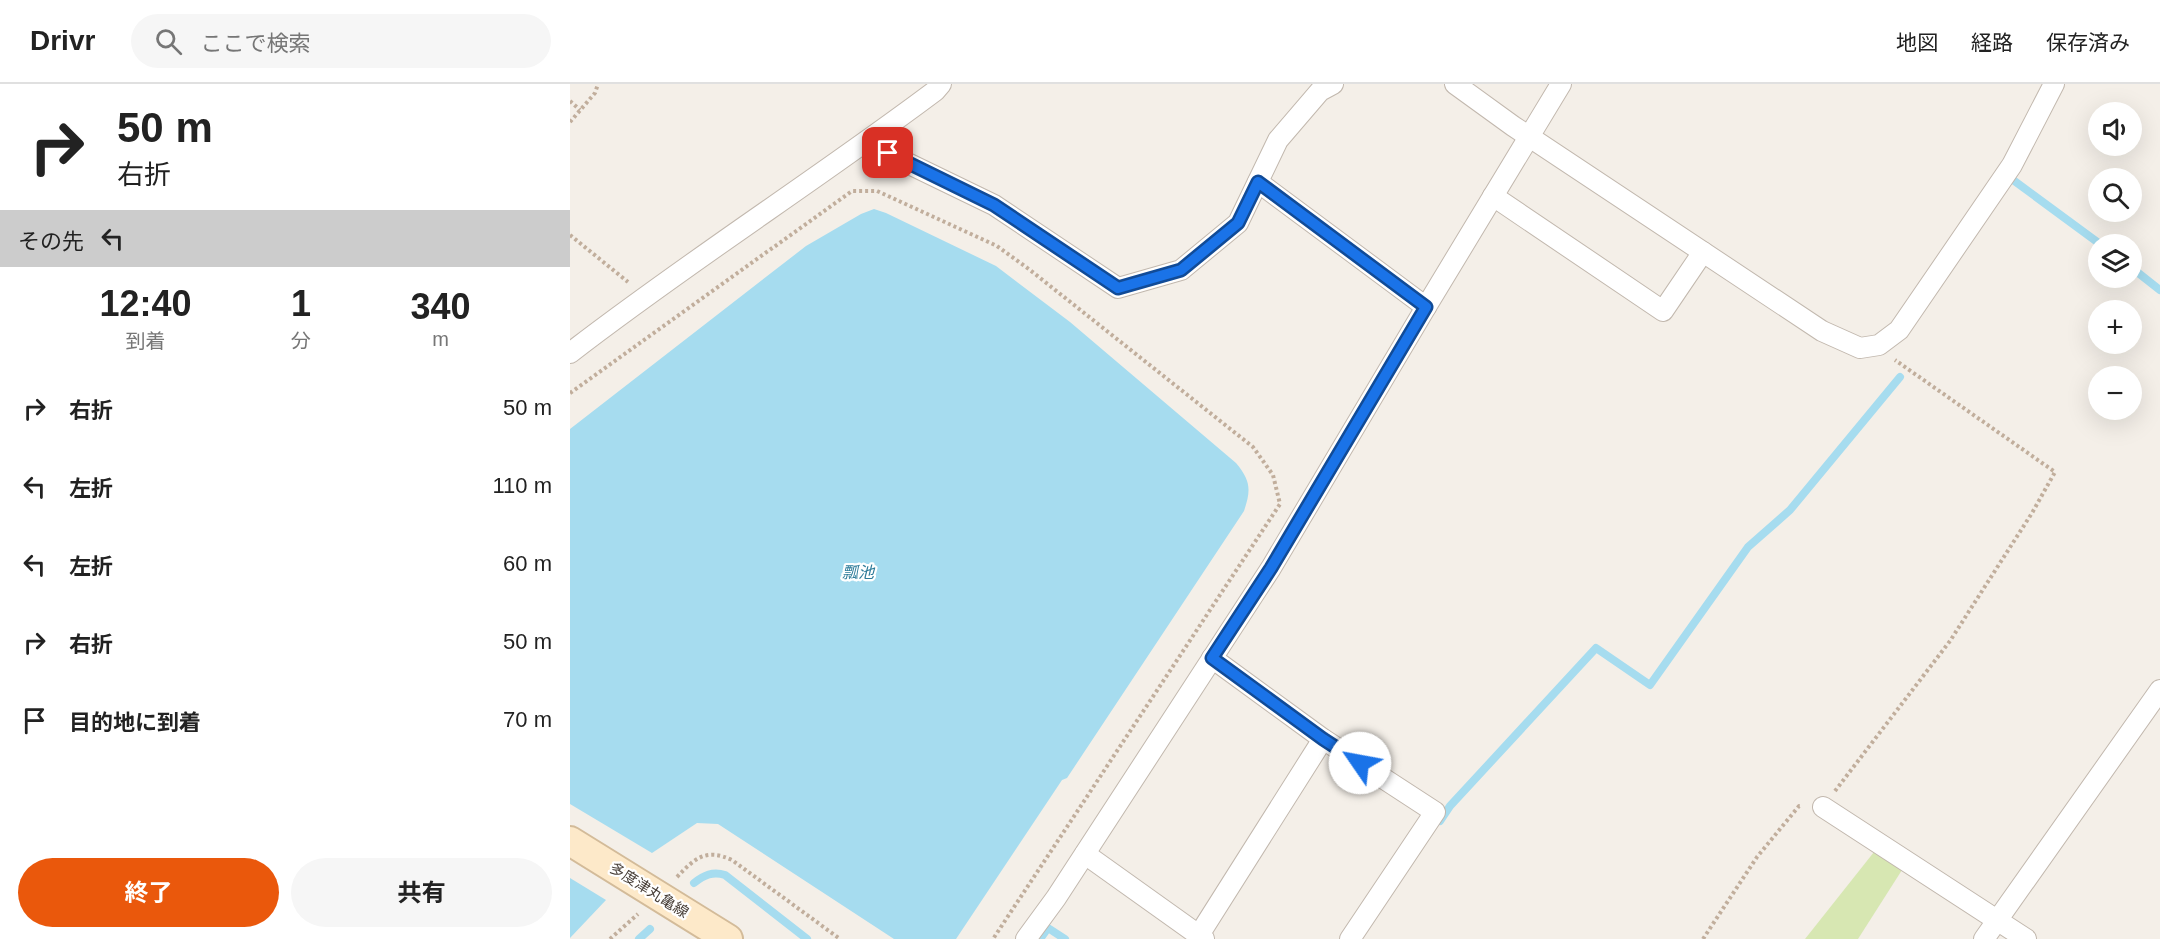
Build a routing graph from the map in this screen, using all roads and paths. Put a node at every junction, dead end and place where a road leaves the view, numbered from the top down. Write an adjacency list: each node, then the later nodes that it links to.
1 (598, 84): 8 (path)
2 (941, 84): 11 (street)
3 (1334, 84): 12 (street)
4 (1455, 84): 10 (street)
5 (1561, 84): 10 (street)
6 (2054, 84): 18 (street)
7 (570, 101): 8 (path)
8 (580, 110): 9 (path)
9 (570, 122)
10 (1529, 135): 13 (street); 15 (street)
11 (866, 143): 12 (street); 16 (street)
12 (1258, 182): 17 (street)
13 (1493, 196): 15 (street); 17 (street)
14 (570, 235): 16 (path)
15 (1703, 252): 18 (street)
16 (645, 296): 19 (street)
17 (1426, 307): 21 (street)
18 (1879, 345): 24 (path)
19 (570, 353)
20 (570, 393): 34 (path)
21 (1212, 658): 23 (street); 26 (street)
22 (2160, 690): 29 (street)
23 (1323, 739): 30 (street); 36 (street)
24 (1823, 807): 29 (street); 37 (path)
25 (570, 841): 32 (main road, 多度津丸亀線)
26 (1085, 854): 30 (street); 35 (street)
27 (677, 877): 33 (path)
28 (643, 909): 31 (path)
29 (1997, 920): 38 (street); 39 (street)
30 (1202, 937)
31 (610, 939)
32 (728, 939)
33 (840, 939)
34 (993, 939)
35 (1026, 939)
36 (1350, 939)
37 (1703, 939)
38 (1984, 939)
39 (2026, 939)

